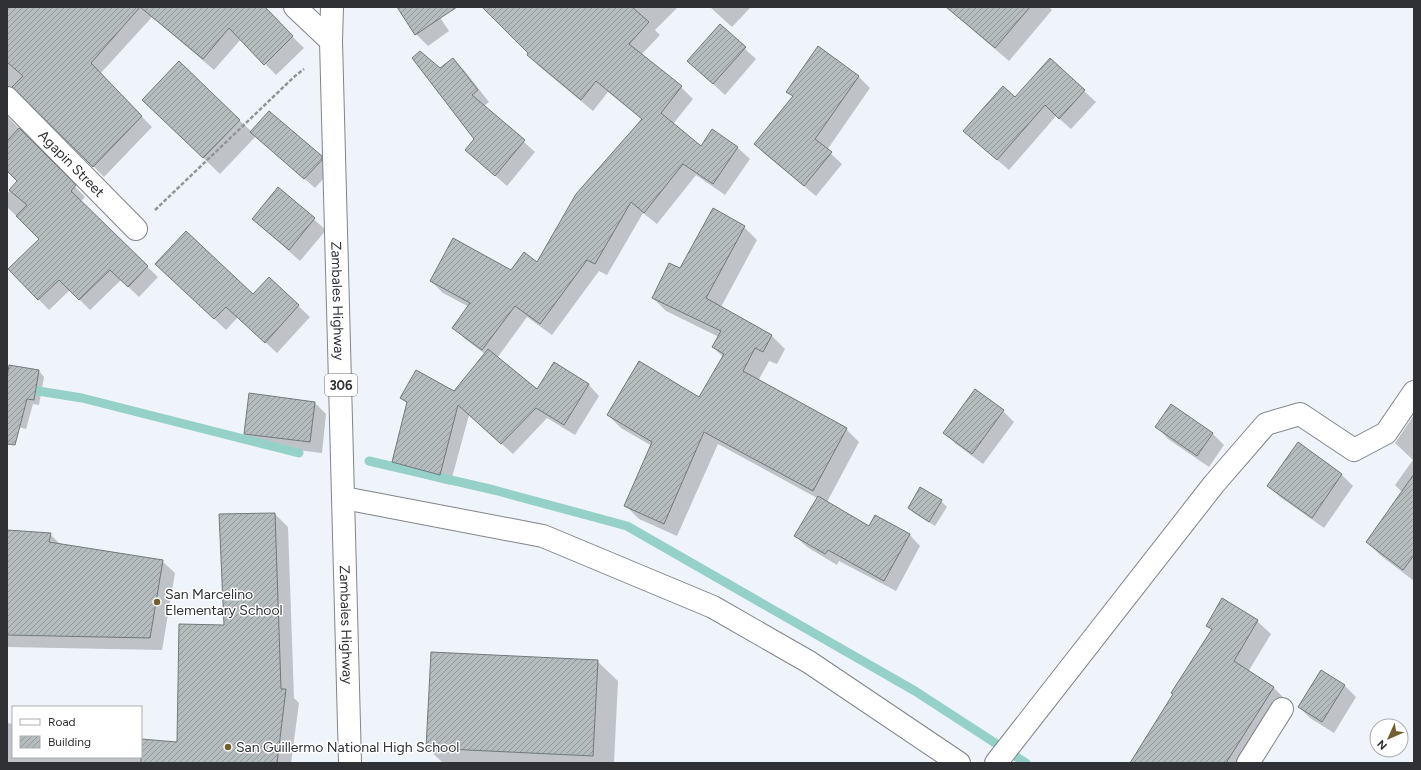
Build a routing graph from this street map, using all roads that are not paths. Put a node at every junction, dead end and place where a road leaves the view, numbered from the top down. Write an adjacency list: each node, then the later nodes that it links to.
1 (295, 7): 3 (street)
2 (334, 8): 3 (street, Zambales Highway / 306)
3 (331, 44): 7 (street, Zambales Highway / 306)
4 (7, 98): 5 (street, Agapin Street)
5 (136, 229)
6 (1414, 392): 11 (street)
7 (344, 498): 9 (street, Zambales Highway / 306); 10 (street)
8 (1282, 709): 12 (street)
9 (350, 763)
10 (959, 763)
11 (996, 763)
12 (1248, 763)

